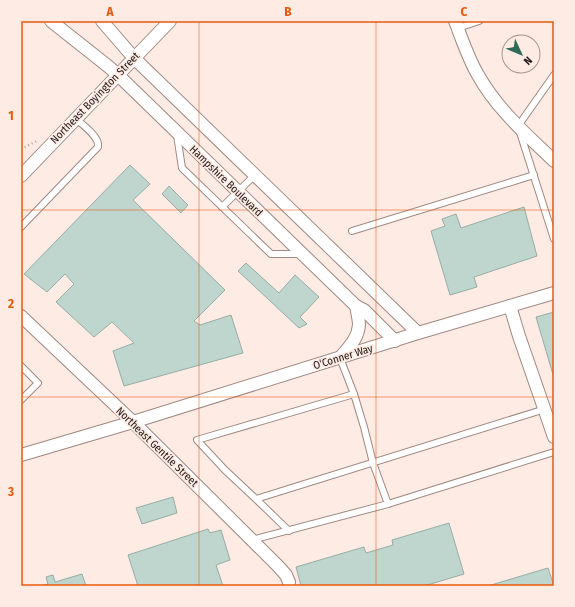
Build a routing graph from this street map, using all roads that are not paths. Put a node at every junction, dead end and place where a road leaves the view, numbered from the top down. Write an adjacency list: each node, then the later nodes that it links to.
1 (51, 21): 7 (street, Hampshire Boulevard)
2 (102, 21): 6 (street)
3 (170, 21): 6 (street, Northeast Boyington Street)
4 (479, 21): 5 (lane)
5 (456, 25): 10 (street)
6 (134, 58): 7 (street, Northeast Boyington Street); 13 (street)
7 (118, 75): 9 (street, Northeast Boyington Street); 11 (street, Hampshire Boulevard)
8 (554, 75): 10 (lane)
9 (76, 118): 15 (street, Northeast Boyington Street); 18 (lane)
10 (518, 126): 12 (street); 14 (lane)
11 (176, 132): 16 (street, Hampshire Boulevard); 17 (lane)
12 (554, 161)
13 (255, 175): 16 (lane); 26 (street)
14 (534, 175): 19 (lane); 20 (lane)
15 (21, 176)
16 (238, 192): 17 (lane); 21 (street, Hampshire Boulevard)
17 (222, 207): 21 (lane)
18 (21, 227)
19 (352, 231)
20 (554, 239)
21 (302, 254): 23 (street, Hampshire Boulevard)
22 (554, 293): 24 (street, O'Conner Way)
23 (356, 306): 27 (street, Hampshire Boulevard); 28 (street)
24 (510, 306): 26 (street, O'Conner Way); 32 (street)
25 (21, 316): 33 (street, Northeast Gentile Street)
26 (418, 333): 27 (street, O'Conner Way)
27 (395, 341): 28 (street, O'Conner Way)
28 (340, 358): 30 (lane); 33 (street, O'Conner Way)
29 (21, 366): 31 (lane)
30 (354, 394): 37 (lane); 38 (lane)
31 (21, 400)
32 (544, 409): 34 (street); 37 (lane)
33 (133, 422): 36 (street, O'Conner Way); 41 (street, Northeast Gentile Street)
34 (554, 437)
35 (554, 452): 39 (lane)
36 (21, 455)
37 (373, 463): 38 (lane); 39 (lane)
38 (256, 500): 40 (lane)
39 (388, 504): 40 (lane)
40 (289, 531): 41 (lane)
41 (252, 540): 42 (street, Northeast Gentile Street)
42 (288, 582)

